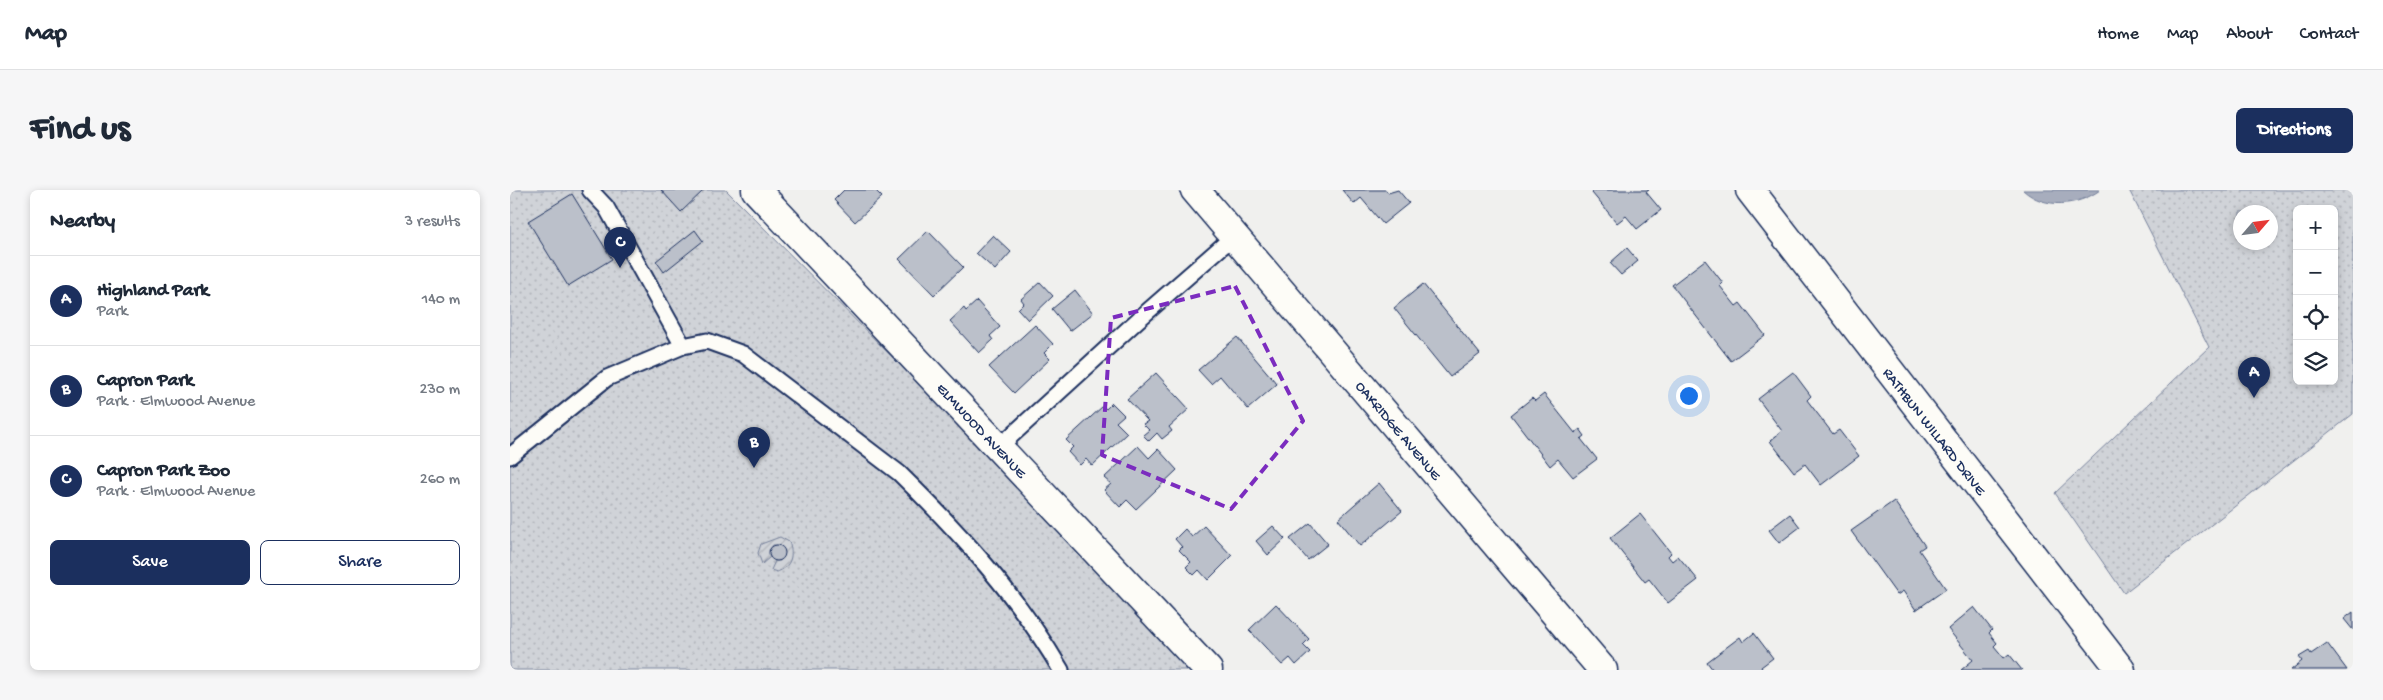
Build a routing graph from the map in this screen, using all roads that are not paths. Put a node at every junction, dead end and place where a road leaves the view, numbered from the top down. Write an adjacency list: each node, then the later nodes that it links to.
1 (590, 190): 6 (lane)
2 (756, 190): 7 (street, ELMWOOD AVENUE)
3 (1195, 190): 5 (street, OAKRIDGE AVENUE)
4 (1750, 190): 12 (street, RATHBUN WILLARD DRIVE)
5 (1234, 236): 7 (lane); 11 (street, OAKRIDGE AVENUE)
6 (683, 346): 8 (lane); 9 (lane)
7 (999, 447): 10 (street, ELMWOOD AVENUE)
8 (510, 456)
9 (1061, 670)
10 (1208, 670)
11 (1603, 670)
12 (2121, 670)

